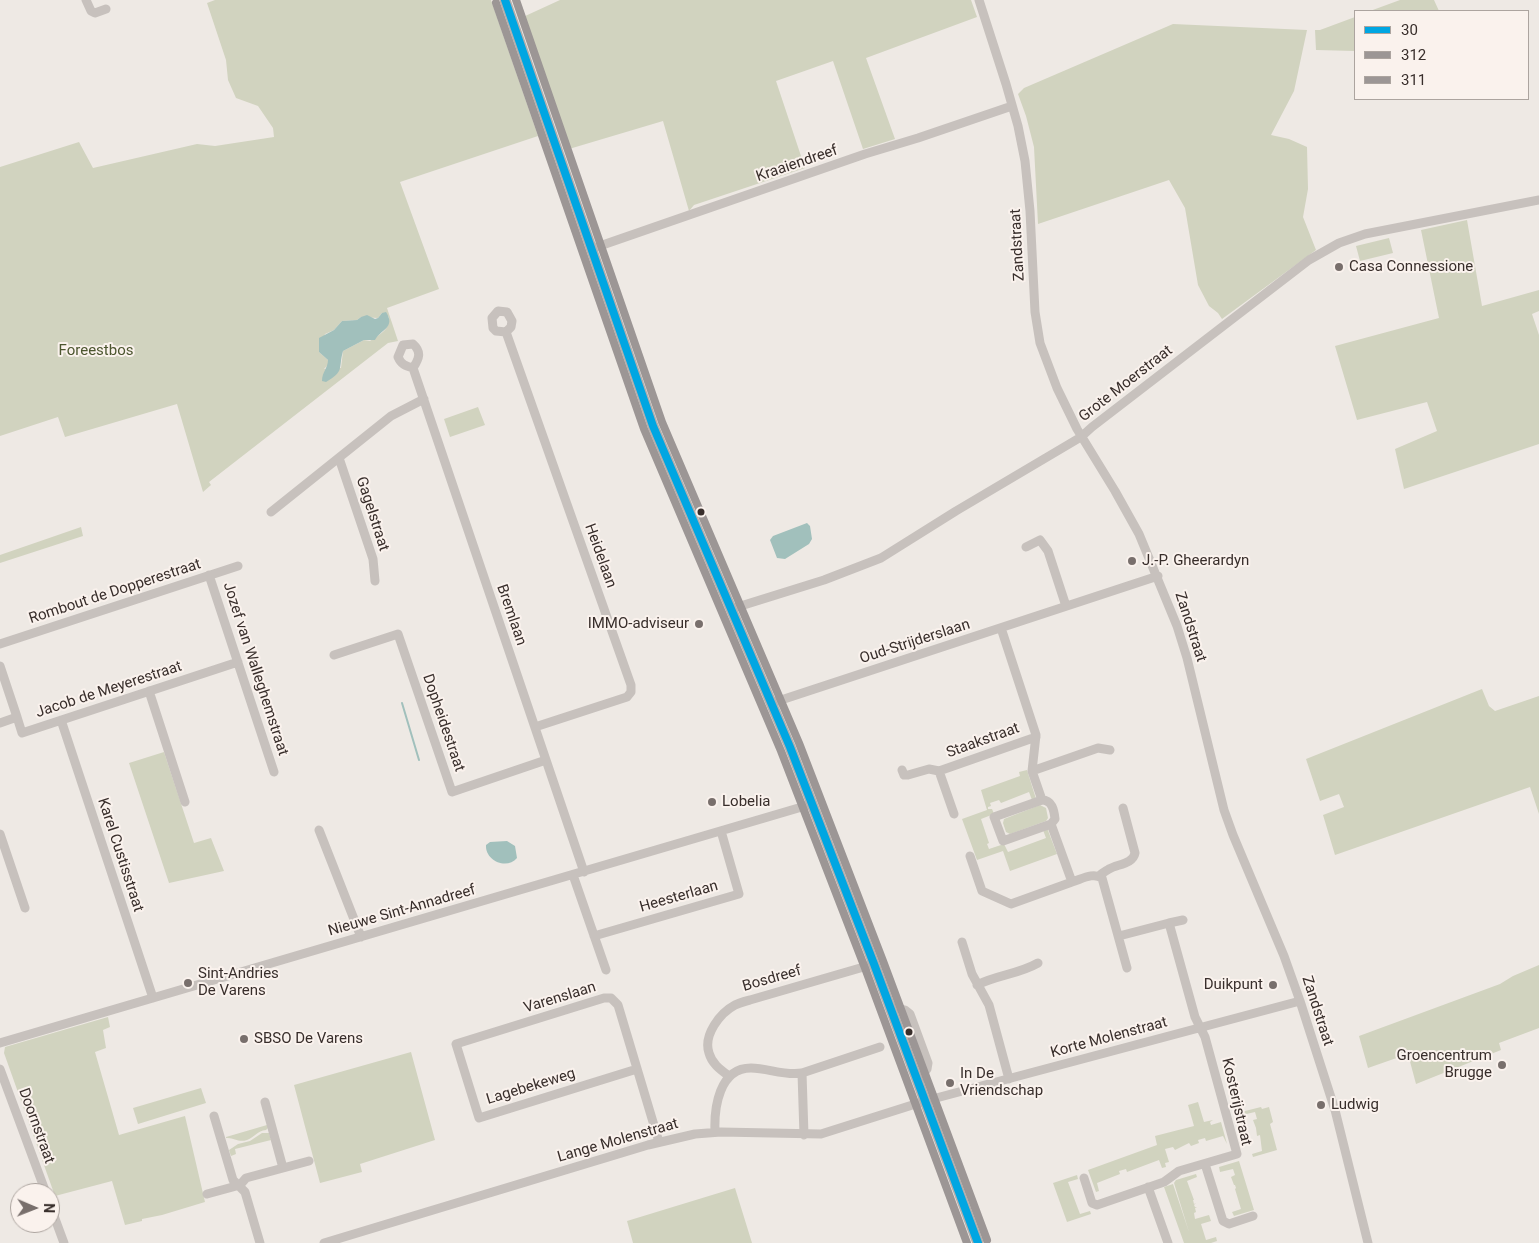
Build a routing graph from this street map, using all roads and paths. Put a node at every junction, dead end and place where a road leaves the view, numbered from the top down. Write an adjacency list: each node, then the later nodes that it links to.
1 (86, 0): 4 (street)
2 (505, 0): 7 (main road)
3 (979, 0): 5 (street, Zandstraat)
4 (106, 9)
5 (1012, 106): 7 (street, Kraaiendreef); 11 (street, Zandstraat)
6 (1539, 200): 11 (street, Grote Moerstraat)
7 (590, 249): 20 (main road)
8 (506, 332): 31 (street, Heidelaan)
9 (413, 368): 10 (street, Bremlaan)
10 (424, 399): 12 (street); 31 (street, Bremlaan)
11 (1081, 437): 17 (street, Zandstraat); 20 (street, Grote Moerstraat)
12 (339, 458): 13 (street); 18 (street, Gagelstraat)
13 (271, 512)
14 (1026, 547): 19 (street)
15 (238, 566): 16 (street, Rombout de Dopperestraat)
16 (209, 575): 22 (street, Rombout de Dopperestraat); 24 (street, Jozef van Walleghemstraat)
17 (1158, 576): 19 (street, Oud-Strijderslaan); 66 (street, Zandstraat)
18 (375, 581)
19 (1066, 606): 21 (street, Oud-Strijderslaan)
20 (731, 609): 27 (main road)
21 (1001, 628): 27 (street, Oud-Strijderslaan); 32 (street)
22 (0, 644)
23 (334, 655): 34 (street, Dopheidestraat)
24 (238, 662): 26 (street, Jacob de Meyerestraat); 38 (street, Jozef van Walleghemstraat)
25 (0, 666): 28 (street)
26 (149, 691): 29 (street, Jacob de Meyerestraat); 40 (street)
27 (772, 703): 41 (main road)
28 (17, 718): 29 (street, Jacob de Meyerestraat); 30 (street, Jacob de Meyerestraat)
29 (61, 720): 65 (street, Karel Custisstraat)
30 (0, 723)
31 (535, 727): 34 (street, Bremlaan)
32 (1036, 737): 36 (street, Staakstraat); 37 (street)
33 (1110, 750): 37 (street)
34 (546, 760): 49 (street, Bremlaan)
35 (902, 770): 36 (street, Staakstraat)
36 (939, 771): 43 (street, Staakstraat)
37 (1032, 771): 39 (street)
38 (274, 772)
39 (1042, 800): 44 (street); 44 (street)
40 (185, 802)
41 (812, 804): 46 (street, Nieuwe Sint-Annadreef); 61 (main road)
42 (1123, 808): 51 (street)
43 (954, 814)
44 (1051, 824): 52 (street)
45 (319, 830): 58 (street)
46 (721, 831): 49 (street, Nieuwe Sint-Annadreef); 56 (street, Heesterlaan)
47 (0, 834): 53 (street)
48 (970, 856): 52 (street)
49 (584, 872): 50 (street, Nieuwe Sint-Annadreef)
50 (573, 875): 56 (street); 58 (street, Nieuwe Sint-Annadreef)
51 (1099, 876): 52 (street); 57 (street)
52 (1072, 882)
53 (25, 908)
54 (1183, 920): 55 (street)
55 (1169, 923): 57 (street); 68 (street)
56 (594, 936): 63 (street)
57 (1119, 936): 62 (street)
58 (361, 937): 65 (street, Nieuwe Sint-Annadreef)
59 (962, 942): 64 (street)
60 (1038, 963): 64 (street)
61 (874, 964): 67 (main road); 75 (street, Bosdreef)
62 (1127, 968)
63 (606, 970)
64 (977, 985): 76 (street)
65 (152, 998): 69 (street, Nieuwe Sint-Annadreef)
66 (1300, 1001): 68 (street, Korte Molenstraat); 97 (street, Zandstraat)
67 (889, 1006): 77 (main road); 77 (street)
68 (1200, 1028): 76 (street, Korte Molenstraat); 85 (street, Kosterijstraat)
69 (0, 1043)
70 (456, 1044): 73 (street, Varenslaan); 73 (street, Lagebekeweg)
71 (880, 1047): 74 (street)
72 (0, 1068): 88 (street, Doornstraat)
73 (637, 1069): 83 (street, Varenslaan)
74 (802, 1073): 75 (street); 82 (street)
75 (729, 1076): 81 (street)
76 (1009, 1078): 78 (street, Korte Molenstraat)
77 (918, 1082): 78 (main road)
78 (925, 1101): 82 (street, Lange Molenstraat); 95 (main road)
79 (265, 1102): 86 (street)
80 (214, 1116): 89 (street)
81 (715, 1132): 82 (street, Lange Molenstraat); 83 (street, Lange Molenstraat)
82 (804, 1135)
83 (659, 1142): 94 (street, Lange Molenstraat)
84 (309, 1161): 86 (street)
85 (1205, 1164): 90 (street, Kosterijstraat); 92 (street)
86 (284, 1168): 89 (street)
87 (1084, 1178): 90 (street, Kosterijstraat)
88 (42, 1183)
89 (240, 1185): 91 (street); 93 (street)
90 (1148, 1187): 96 (street)
91 (207, 1194)
92 (1252, 1216)
93 (260, 1243)
94 (324, 1243)
95 (978, 1243)
96 (1168, 1243)
97 (1368, 1243)

